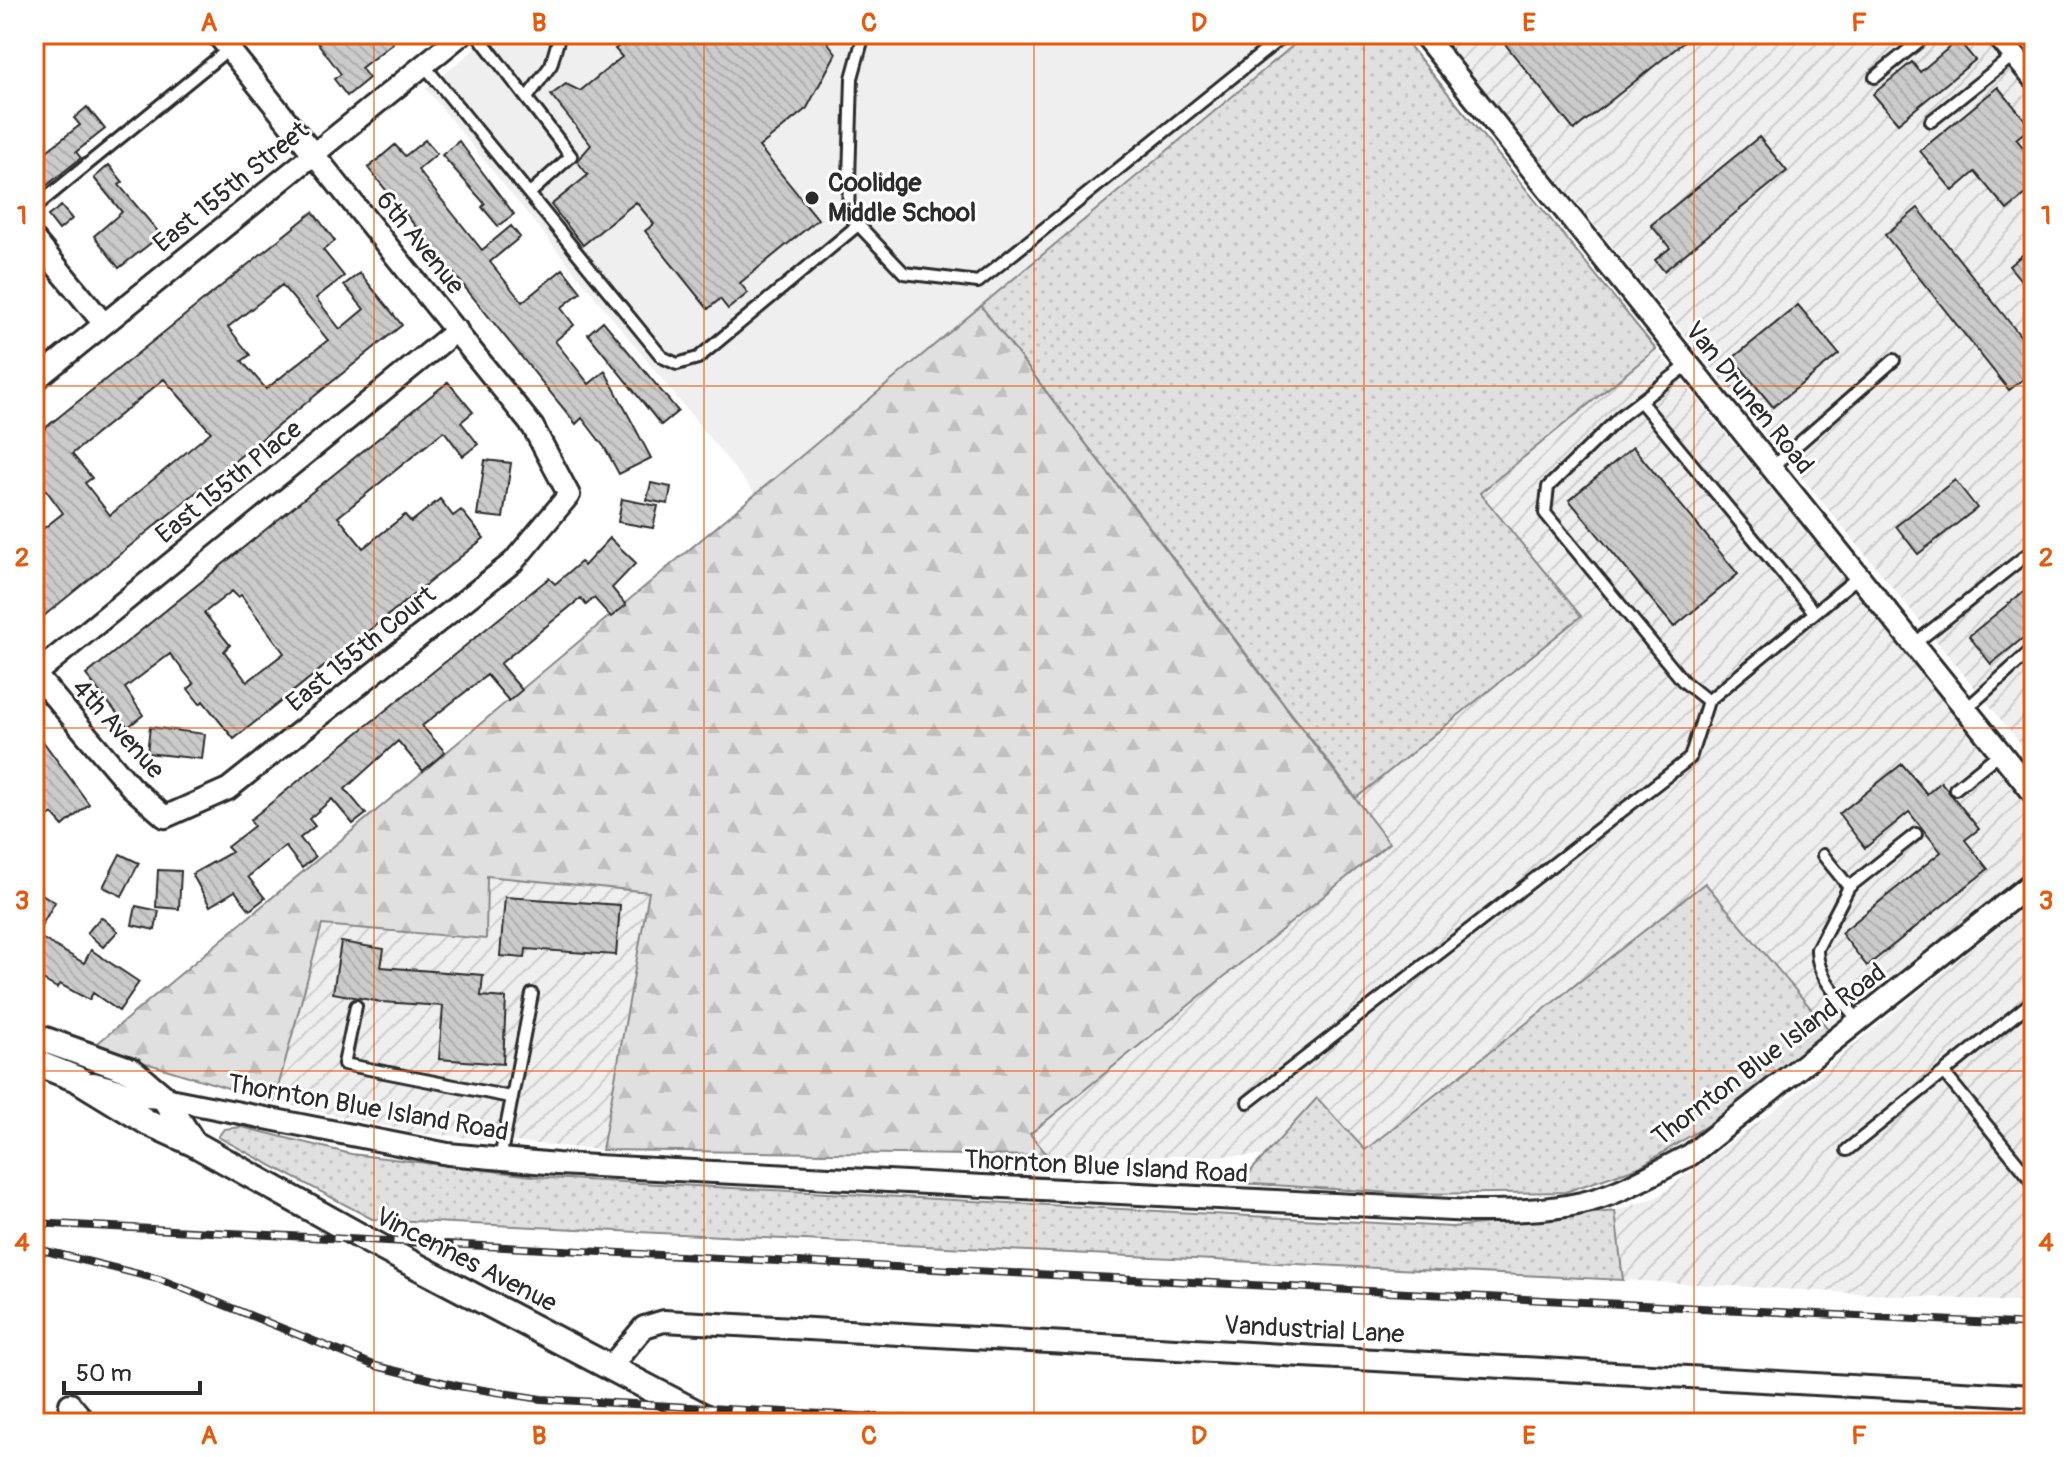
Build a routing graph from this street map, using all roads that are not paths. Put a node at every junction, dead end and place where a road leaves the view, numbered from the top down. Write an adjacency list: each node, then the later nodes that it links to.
1 (247, 34): 10 (lane)
2 (462, 34): 12 (street, East 155th Street)
3 (477, 34): 15 (lane)
4 (560, 34): 15 (lane)
5 (864, 34): 20 (lane)
6 (1286, 34): 20 (lane)
7 (1423, 34): 25 (street, Van Drunen Road)
8 (1928, 34): 13 (lane)
9 (1996, 34): 11 (street)
10 (223, 41): 17 (street, 6th Avenue); 19 (lane)
11 (2014, 55): 14 (street); 16 (lane)
12 (424, 65): 17 (street, East 155th Street); 18 (lane)
13 (1875, 77)
14 (2034, 79)
15 (527, 98): 18 (lane)
16 (1931, 121)
17 (314, 153): 22 (street, East 155th Street); 23 (street, 6th Avenue)
18 (529, 194): 20 (lane)
19 (34, 208)
20 (858, 225)
21 (34, 239): 22 (street)
22 (104, 324): 26 (street, East 155th Street)
23 (457, 330): 29 (street, 6th Avenue); 35 (street, East 155th Place)
24 (1894, 360): 28 (lane)
25 (1689, 364): 27 (lane); 28 (street, Van Drunen Road)
26 (34, 381)
27 (1640, 401): 32 (lane); 36 (lane)
28 (1772, 467): 31 (street, Van Drunen Road)
29 (569, 495): 41 (street, East 155th Court)
30 (2034, 549): 33 (lane)
31 (1859, 576): 32 (lane); 33 (street, Van Drunen Road)
32 (1814, 612): 36 (lane)
33 (1914, 644): 37 (street, Van Drunen Road)
34 (2034, 648): 37 (lane)
35 (34, 674): 41 (street, 4th Avenue)
36 (1708, 701): 56 (lane)
37 (1966, 709): 38 (street, Van Drunen Road)
38 (2001, 752): 39 (lane); 40 (street, Van Drunen Road)
39 (1955, 789)
40 (2034, 794)
41 (165, 817)
42 (1916, 834): 45 (lane)
43 (1823, 855): 45 (lane)
44 (2034, 881): 49 (street, Thornton Blue Island Road)
45 (1849, 887): 49 (lane)
46 (532, 994): 54 (lane)
47 (2034, 1000): 52 (lane)
48 (356, 1006): 54 (lane)
49 (1859, 1021): 59 (street, Thornton Blue Island Road)
50 (34, 1036): 55 (street, Vincennes Avenue)
51 (34, 1062): 53 (street, Vincennes Avenue)
52 (1944, 1073): 58 (lane); 60 (lane)
53 (77, 1079): 55 (street, Thornton Blue Island Road); 57 (street, Vincennes Avenue)
54 (510, 1097): 59 (lane)
55 (164, 1098): 57 (street, Vincennes Avenue); 59 (street, Thornton Blue Island Road)
56 (1248, 1102)
57 (193, 1143): 61 (street, Vincennes Avenue)
58 (1847, 1150)
59 (500, 1159)
60 (2034, 1183)
61 (611, 1366): 62 (street, Vandustrial Lane); 65 (street, Vincennes Avenue)
62 (2034, 1396)
63 (70, 1404): 64 (street)
64 (86, 1423)
65 (716, 1423)

